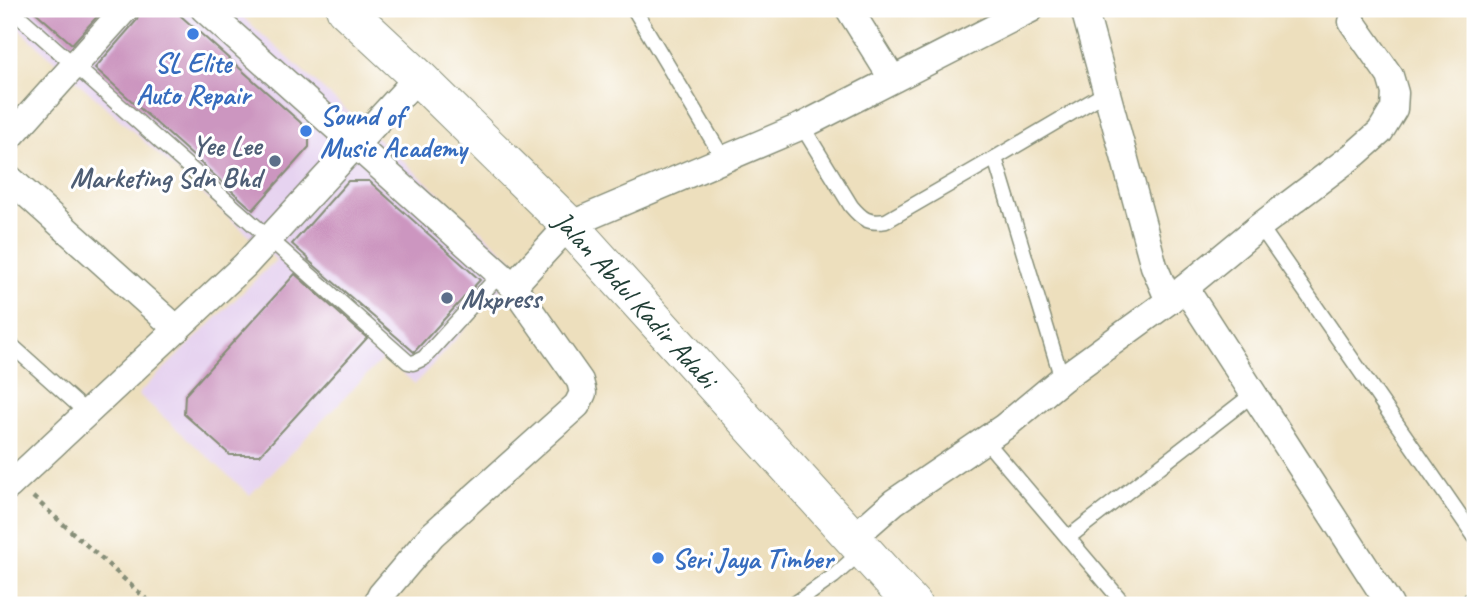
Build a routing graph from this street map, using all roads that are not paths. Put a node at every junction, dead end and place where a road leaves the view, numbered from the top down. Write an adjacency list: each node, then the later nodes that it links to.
1 (11, 9): 10 (lane)
2 (125, 9): 10 (street)
3 (204, 9): 16 (street)
4 (345, 9): 11 (main road, Jalan Abdul Kadir Adabi)
5 (634, 9): 17 (lane)
6 (849, 9): 12 (street)
7 (1031, 9): 12 (street)
8 (1084, 9): 13 (street)
9 (1352, 22): 21 (street)
10 (74, 65): 15 (street); 22 (lane)
11 (418, 77): 16 (street); 20 (main road, Jalan Abdul Kadir Adabi)
12 (892, 78): 14 (street)
13 (1107, 92): 18 (lane); 24 (street)
14 (802, 125): 17 (street); 18 (lane)
15 (9, 138)
16 (356, 145): 22 (street); 23 (street)
17 (723, 158): 20 (street)
18 (995, 158): 27 (lane)
19 (9, 178): 25 (street)
20 (569, 225): 23 (street); 34 (main road, Jalan Abdul Kadir Adabi)
21 (1260, 226): 24 (street); 33 (lane)
22 (269, 240): 23 (lane); 25 (street)
23 (506, 280): 36 (street)
24 (1177, 294): 27 (street); 28 (street)
25 (177, 329): 29 (street)
26 (9, 343): 29 (lane)
27 (1062, 379): 30 (street)
28 (1253, 394): 32 (lane); 39 (street)
29 (87, 413): 31 (street)
30 (985, 440): 32 (lane); 34 (street)
31 (12, 483)
32 (1069, 537): 35 (lane)
33 (1475, 537)
34 (858, 544): 37 (lane); 38 (main road, Jalan Abdul Kadir Adabi)
35 (1119, 598)
36 (376, 605)
37 (793, 605)
38 (913, 605)
39 (1390, 605)

